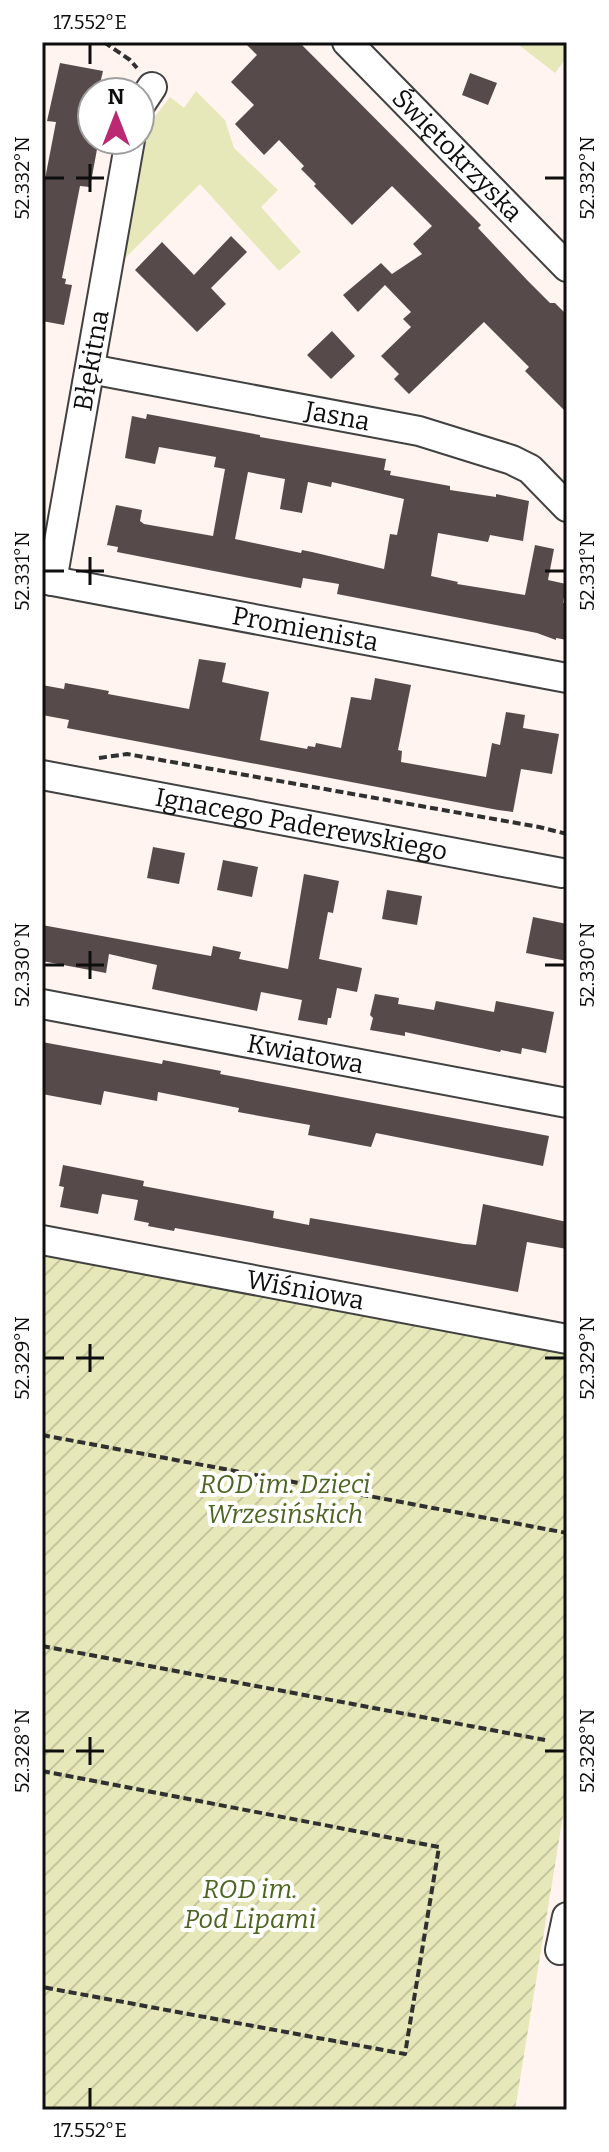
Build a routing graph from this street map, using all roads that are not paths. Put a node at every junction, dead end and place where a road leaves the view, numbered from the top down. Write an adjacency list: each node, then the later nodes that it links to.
1 (348, 42): 3 (street, Świętokrzyska)
2 (127, 156): 4 (street, Błękitna)
3 (567, 267)
4 (90, 369): 5 (street, Jasna); 6 (street, Błękitna)
5 (567, 507)
6 (47, 580): 7 (street, Promienista)
7 (567, 678)
8 (42, 775): 9 (street, Ignacego Paderewskiego)
9 (562, 873)
10 (42, 1004): 11 (street, Kwiatowa)
11 (567, 1103)
12 (42, 1240): 13 (street, Wiśniowa)
13 (567, 1339)
14 (567, 1917): 15 (street)
15 (560, 1950)

